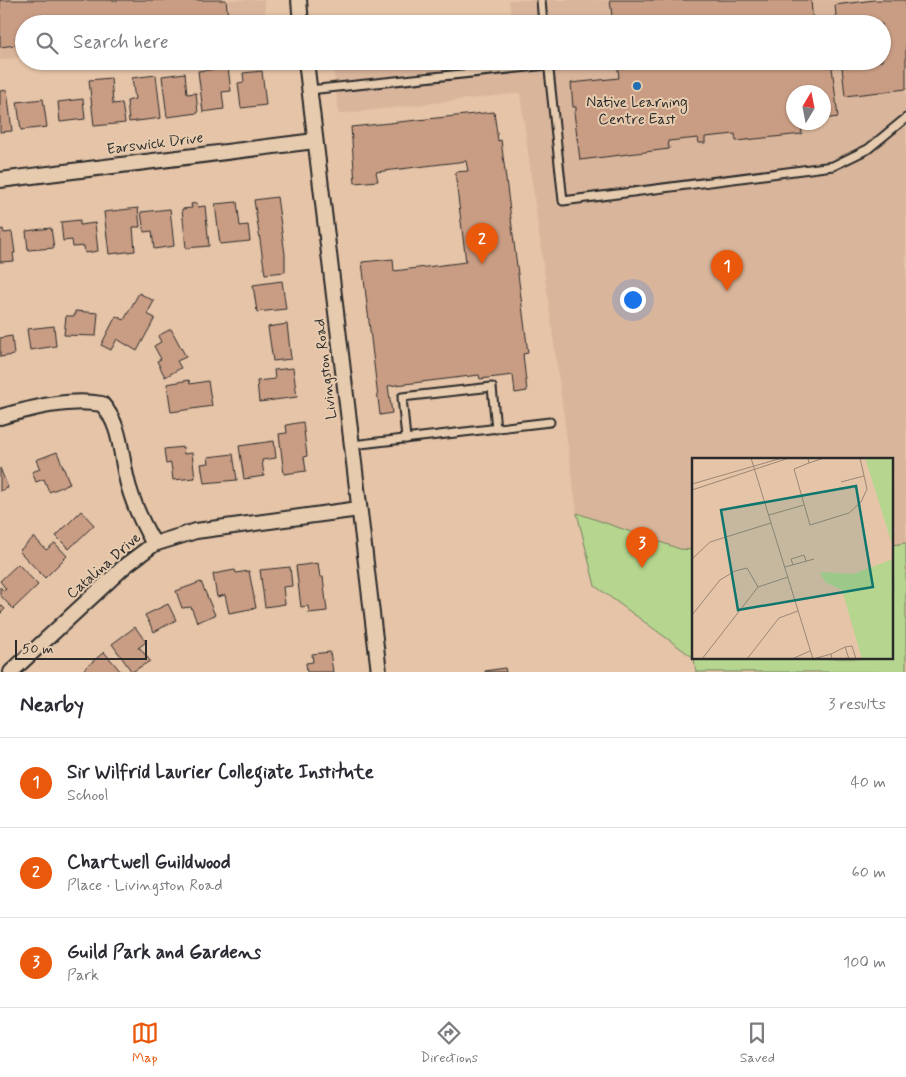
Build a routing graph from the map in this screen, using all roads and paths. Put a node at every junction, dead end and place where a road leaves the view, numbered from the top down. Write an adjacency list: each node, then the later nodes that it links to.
1 (299, 0): 3 (street)
2 (541, 0): 4 (lane)
3 (300, 15)
4 (543, 15)
5 (307, 70): 8 (street, Livingston Road)
6 (486, 70): 8 (lane)
7 (549, 70): 9 (lane)
8 (309, 90): 10 (street, Livingston Road)
9 (906, 118)
10 (315, 141): 11 (street, Earswick Drive); 16 (street, Livingston Road)
11 (0, 180)
12 (0, 417): 18 (street)
13 (550, 422): 14 (lane)
14 (496, 429): 15 (lane); 15 (lane)
15 (406, 439): 16 (lane)
16 (351, 445): 17 (street, Livingston Road)
17 (359, 509): 18 (street, Catalina Drive); 20 (street, Livingston Road)
18 (154, 544): 19 (street, Catalina Drive)
19 (11, 672)
20 (379, 672)

